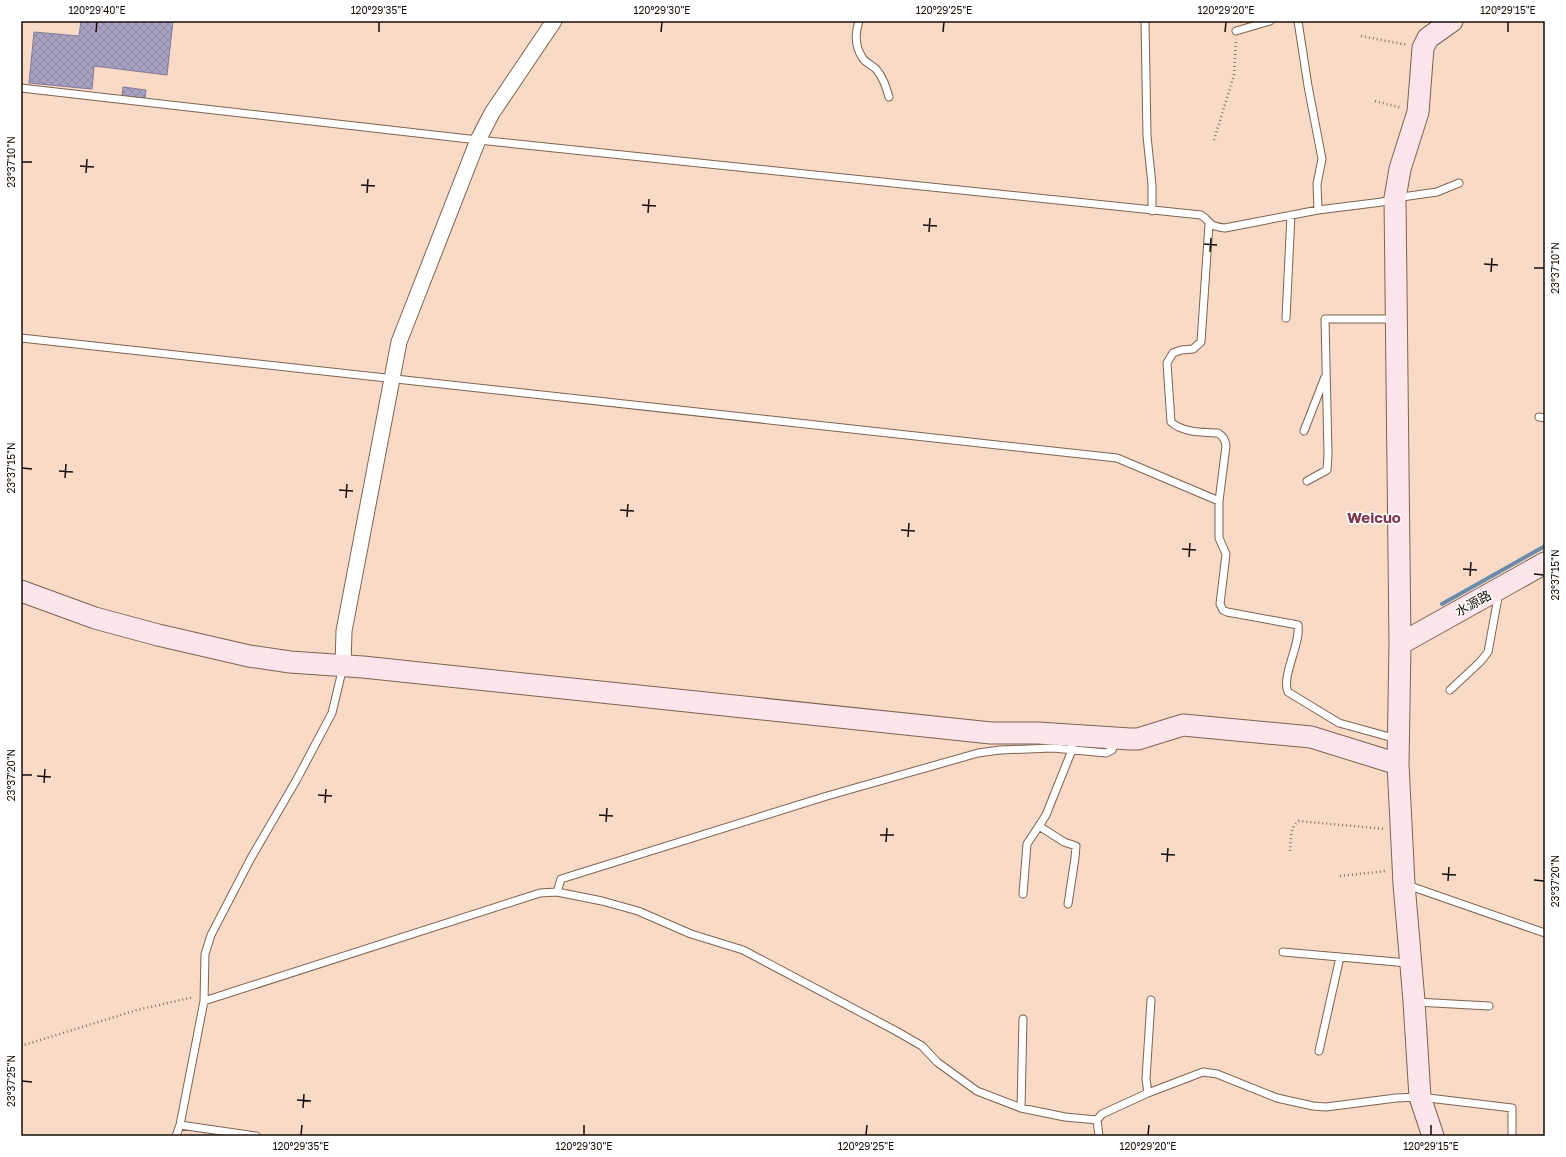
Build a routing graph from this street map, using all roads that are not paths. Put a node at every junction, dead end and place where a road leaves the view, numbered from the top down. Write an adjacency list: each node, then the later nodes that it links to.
1 (554, 21): 10 (street)
2 (859, 21): 9 (lane)
3 (1145, 21): 14 (lane)
4 (1270, 21): 7 (lane)
5 (1298, 21): 13 (lane)
6 (1452, 21): 12 (street)
7 (1236, 31)
8 (21, 88): 10 (lane)
9 (889, 97)
10 (478, 140): 14 (lane); 21 (street)
11 (1459, 183): 12 (lane)
12 (1395, 198): 13 (lane); 18 (street)
13 (1318, 210): 15 (lane)
14 (1152, 211): 16 (lane)
15 (1291, 215): 16 (lane); 17 (lane)
16 (1210, 224): 24 (lane)
17 (1286, 318)
18 (1396, 319): 20 (lane); 28 (street)
19 (21, 338): 21 (lane)
20 (1326, 373): 22 (lane); 23 (lane)
21 (392, 377): 24 (lane); 29 (street)
22 (1304, 431)
23 (1307, 481)
24 (1219, 501): 31 (lane)
25 (1545, 563): 26 (street, 水源路)
26 (1500, 588): 28 (street, 水源路); 30 (lane)
27 (21, 591): 29 (street)
28 (1400, 644): 31 (street)
29 (343, 666): 32 (street); 44 (lane)
30 (1450, 690)
31 (1398, 739): 33 (street)
32 (1072, 743): 33 (street); 34 (lane); 36 (lane)
33 (1398, 764): 35 (street)
34 (1039, 826): 37 (lane); 38 (lane)
35 (1403, 877): 39 (lane); 42 (street)
36 (557, 892): 44 (lane); 51 (lane)
37 (1023, 894)
38 (1068, 904)
39 (1545, 933)
40 (1283, 952): 41 (lane)
41 (1340, 957): 42 (lane); 48 (lane)
42 (1411, 963): 45 (street)
43 (1151, 1000): 49 (lane)
44 (204, 1001): 53 (lane)
45 (1414, 1002): 46 (lane); 50 (street)
46 (1488, 1006)
47 (1023, 1019): 51 (lane)
48 (1319, 1051)
49 (1148, 1093): 50 (lane); 52 (lane)
50 (1420, 1097): 57 (street); 58 (lane)
51 (1021, 1108): 52 (lane)
52 (1097, 1120): 56 (lane)
53 (180, 1125): 54 (lane); 55 (lane)
54 (176, 1136)
55 (256, 1136)
56 (1099, 1136)
57 (1433, 1136)
58 (1512, 1136)

